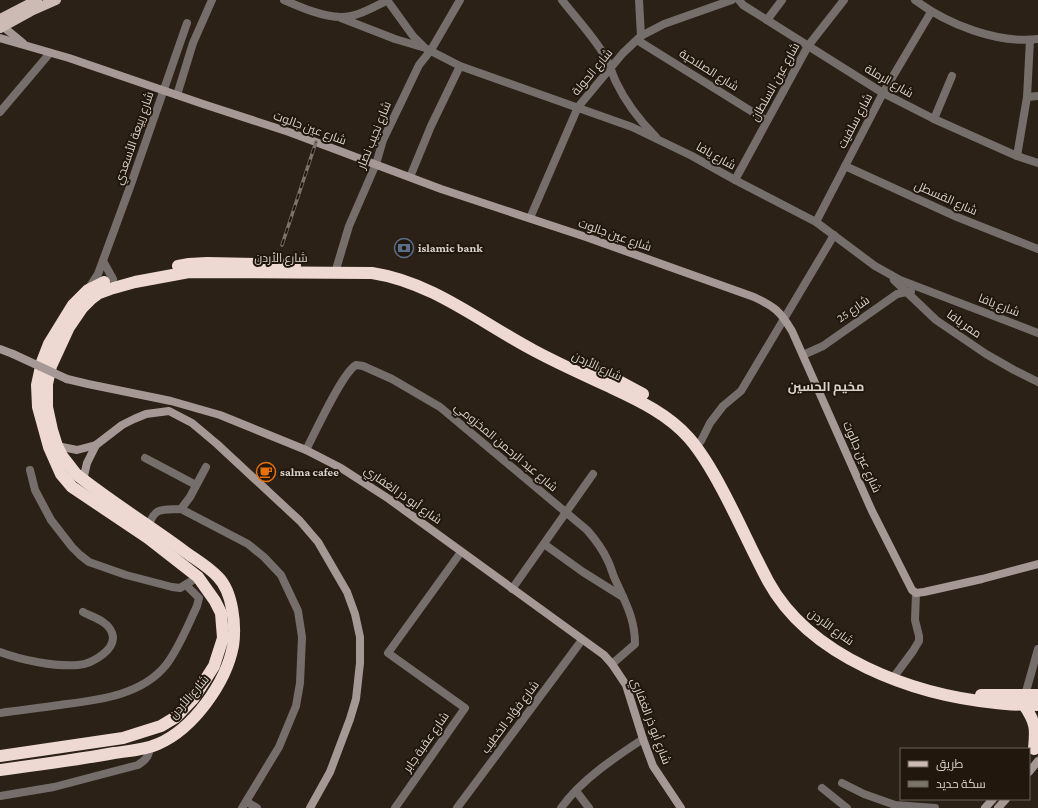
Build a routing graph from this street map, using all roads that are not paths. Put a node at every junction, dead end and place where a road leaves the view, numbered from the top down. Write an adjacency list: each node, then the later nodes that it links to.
1 (37, 0): 18 (main road)
2 (56, 0): 18 (main road)
3 (212, 0): 31 (street)
4 (284, 0): 15 (street, شارع يافا)
5 (387, 0): 15 (street, شارع يافا); 24 (street, شارع يافا)
6 (460, 0): 24 (street, شارع نجيب نصار)
7 (562, 0): 27 (street)
8 (639, 0): 20 (street)
9 (732, 0): 20 (street, شارع الحولة)
10 (738, 0): 16 (street, شارع الرملة)
11 (782, 0): 16 (street)
12 (844, 0): 23 (street, شارع عين السلطان)
13 (915, 0): 14 (street)
14 (931, 12): 21 (street); 30 (street, شارع سلفيت)
15 (340, 17): 24 (street)
16 (767, 20): 23 (street, شارع الرملة)
17 (187, 23): 29 (street, شارع ربيعة الأسعدي)
18 (1, 24): 22 (street, شارع عين جالوت)
19 (0, 38): 22 (street, شارع عين جالوت)
20 (639, 38): 27 (street, شارع الحولة); 37 (street, شارع الصلاحية)
21 (1034, 39): 33 (street)
22 (25, 45): 25 (street, شارع عين جالوت)
23 (808, 46): 30 (street, شارع الرملة); 37 (street, شارع عين السلطان)
24 (428, 49): 26 (street, شارع يافا); 41 (street, شارع نجيب نصار)
25 (50, 53): 29 (street, شارع عين جالوت); 35 (street)
26 (460, 66): 34 (street, شارع يافا); 43 (street)
27 (611, 68): 34 (street, شارع الحولة); 38 (street)
28 (952, 76): 36 (street)
29 (163, 90): 31 (street, شارع عين جالوت); 49 (street, شارع ربيعة الأسعدي)
30 (883, 93): 36 (street, شارع الرملة); 42 (street, شارع سلفيت)
31 (177, 95): 41 (street, شارع عين جالوت)
32 (1038, 96): 33 (street)
33 (1027, 97): 39 (street)
34 (578, 108): 38 (street, شارع يافا); 45 (street, شارع الحولة)
35 (0, 112)
36 (934, 119): 39 (street, شارع الرملة)
37 (767, 121): 44 (street, شارع عين السلطان)
38 (661, 142): 44 (street, شارع يافا)
39 (1017, 156): 40 (street, شارع الرملة)
40 (1038, 163)
41 (376, 164): 43 (street, شارع عين جالوت); 50 (street, شارع نجيب نصار)
42 (845, 166): 46 (street, شارع سلفيت); 48 (street, شارع القسطل)
43 (410, 177): 45 (street, شارع عين جالوت)
44 (735, 180): 46 (street, شارع يافا)
45 (530, 218): 58 (street, شارع عين جالوت)
46 (816, 222): 47 (street, شارع يافا)
47 (834, 234): 53 (street, شارع يافا); 58 (street)
48 (1038, 249)
49 (103, 261): 54 (street); 56 (street, شارع ربيعة الأسعدي)
50 (337, 266): 52 (highway, شارع الأردن); 63 (highway, شارع الأردن)
51 (274, 268): 52 (highway, شارع الأردن); 54 (highway, شارع الأردن); 65 (highway, شارع الأردن)
52 (294, 269): 91 (highway, شارع الأردن)
53 (886, 273): 55 (street, شارع يافا); 57 (street, ممر يافا)
54 (113, 279): 56 (highway, شارع الأردن)
55 (919, 287): 57 (street, شارع 25); 59 (street, شارع يافا)
56 (88, 290): 79 (highway, شارع الأردن)
57 (908, 292): 61 (street, شارع 25); 62 (street, ممر يافا)
58 (784, 318): 61 (street, شارع عين جالوت); 63 (street)
59 (1038, 333)
60 (0, 348): 66 (street, شارع أبو ذر الغفاري, bridge)
61 (804, 354): 82 (street, شارع عين جالوت)
62 (1038, 382)
63 (701, 441): 89 (highway, شارع الأردن)
64 (96, 445): 65 (street); 71 (street); 111 (street)
65 (57, 446): 71 (highway, شارع الأردن)
66 (306, 450): 74 (street, شارع عبد الرحمن المخزومي); 77 (street, شارع أبو ذر الغفاري)
67 (145, 458): 72 (street)
68 (206, 467): 72 (street)
69 (30, 470): 80 (street)
70 (593, 474): 74 (street)
71 (83, 480): 75 (highway, شارع الأردن)
72 (196, 485): 73 (street)
73 (181, 508): 75 (street); 109 (street)
74 (566, 513): 76 (street); 83 (street, شارع عبد الرحمن المخزومي)
75 (149, 525): 95 (highway, شارع الأردن)
76 (544, 544): 81 (street); 83 (street)
77 (461, 552): 81 (street, شارع أبو ذر الغفاري); 112 (street, شارع عقبة جابر)
78 (1038, 564): 82 (street)
79 (198, 577): 80 (street); 97 (highway, شارع الأردن)
80 (186, 585): 93 (street)
81 (512, 589): 85 (street, شارع أبو ذر الغفاري)
82 (916, 593): 89 (street)
83 (624, 598): 88 (street, شارع عبد الرحمن المخزومي)
84 (82, 612): 87 (street)
85 (582, 640): 88 (street, شارع أبو ذر الغفاري); 113 (street, شارع فؤاد الخطيب)
86 (1038, 649): 91 (street)
87 (0, 652)
88 (612, 664): 94 (street, شارع أبو ذر الغفاري)
89 (896, 674): 91 (highway, شارع الأردن)
90 (1038, 695): 91 (highway, شارع الأردن)
91 (1024, 700): 92 (highway, شارع الأردن); 96 (highway)
92 (1038, 705)
93 (0, 713)
94 (643, 739): 105 (street); 116 (street, شارع أبو ذر الغفاري)
95 (150, 747): 100 (highway, شارع الأردن); 106 (street)
96 (1034, 749)
97 (28, 753): 98 (highway, شارع الأردن); 100 (highway)
98 (0, 756)
99 (1038, 761): 102 (street)
100 (30, 766): 101 (highway, شارع الأردن)
101 (0, 770)
102 (1030, 771)
103 (842, 783): 118 (street)
104 (822, 788): 117 (street)
105 (576, 791): 114 (street); 115 (street)
106 (0, 796)
107 (992, 800): 119 (street); 120 (street)
108 (1005, 800): 120 (street)
109 (244, 805): 110 (street)
110 (257, 808)
111 (310, 808)
112 (395, 808)
113 (457, 808)
114 (561, 808)
115 (589, 808)
116 (681, 808)
117 (847, 808)
118 (935, 808)
119 (985, 808)
120 (998, 808)

